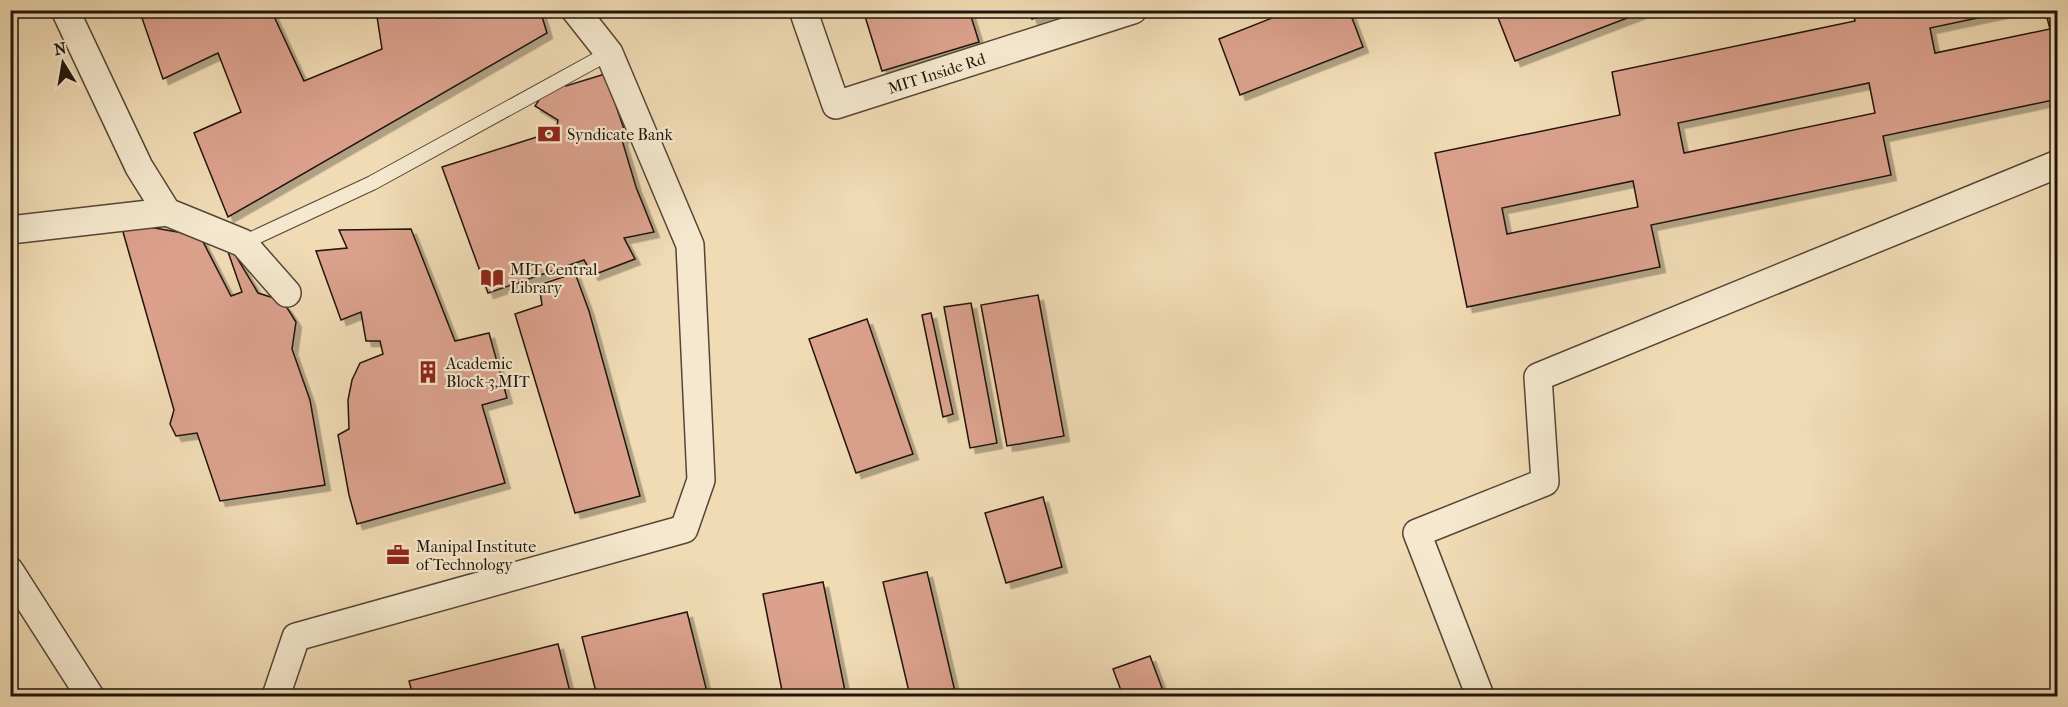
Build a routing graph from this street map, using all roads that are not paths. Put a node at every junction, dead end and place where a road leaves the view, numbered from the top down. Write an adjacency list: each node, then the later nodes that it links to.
1 (65, 10): 7 (street)
2 (575, 10): 5 (street)
3 (803, 10): 4 (street, MIT Inside Rd)
4 (1133, 10)
5 (609, 53): 9 (lane); 13 (street)
6 (2058, 164): 14 (street)
7 (167, 212): 8 (street); 9 (street)
8 (10, 230)
9 (243, 243): 10 (street)
10 (287, 293)
11 (10, 571): 12 (street)
12 (90, 696)
13 (276, 696)
14 (1480, 696)

